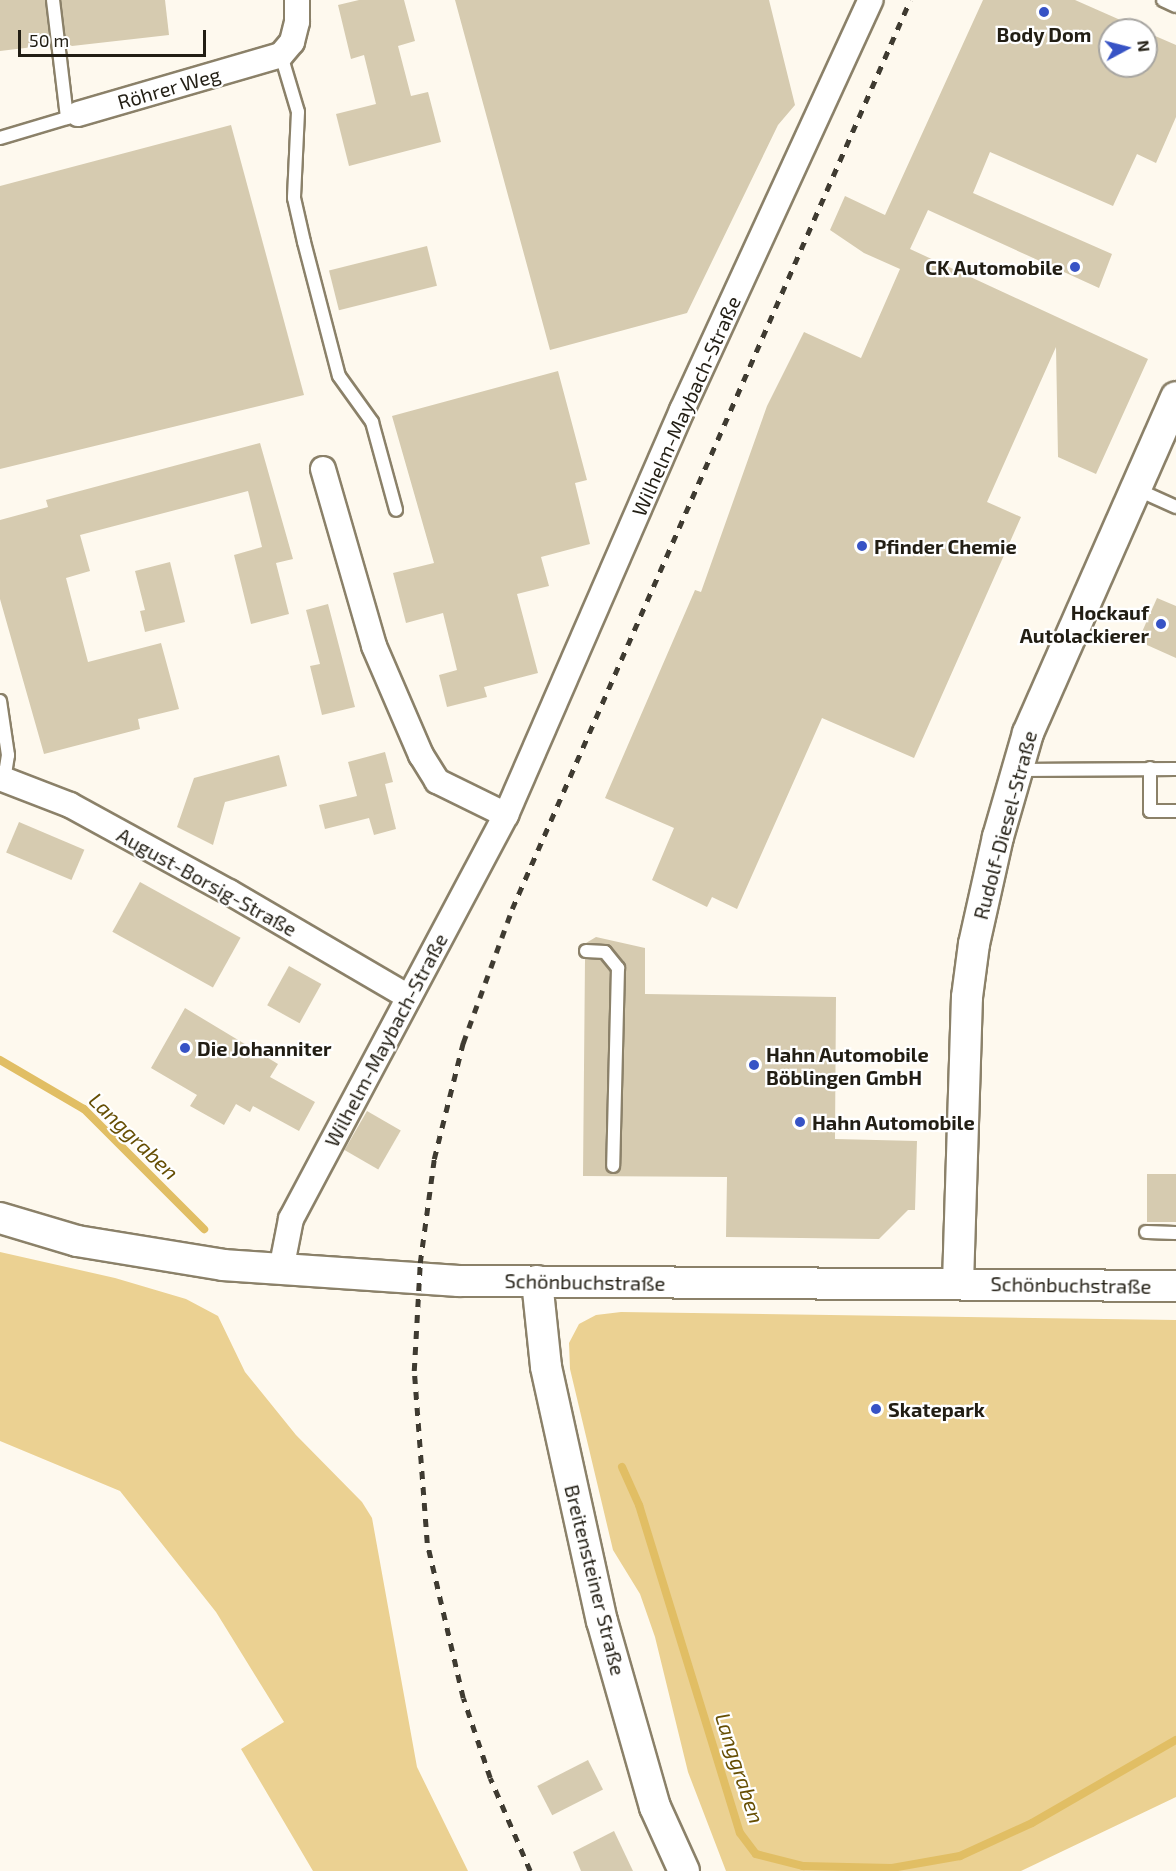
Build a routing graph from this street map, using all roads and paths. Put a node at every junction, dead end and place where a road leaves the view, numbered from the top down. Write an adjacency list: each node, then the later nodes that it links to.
1 (53, 0): 7 (lane)
2 (297, 0): 6 (street)
3 (872, 0): 20 (street, Wilhelm-Maybach-Straße)
4 (1162, 0): 5 (lane)
5 (1176, 6)
6 (281, 55): 7 (street, Röhrer Weg); 13 (lane)
7 (73, 116): 8 (lane, Röhrer Weg)
8 (0, 138)
9 (1176, 397): 11 (street, Rudolf-Diesel-Straße)
10 (323, 469): 20 (street)
11 (1135, 489): 12 (lane); 17 (street, Rudolf-Diesel-Straße)
12 (1176, 507)
13 (396, 510)
14 (0, 701): 18 (lane)
15 (1150, 768): 16 (lane); 17 (lane); 19 (lane)
16 (1176, 769)
17 (1017, 770): 29 (street, Rudolf-Diesel-Straße)
18 (2, 779): 22 (street, August-Borsig-Straße)
19 (1176, 811)
20 (506, 816): 22 (street, Wilhelm-Maybach-Straße)
21 (586, 951): 23 (lane)
22 (409, 997): 27 (street, Wilhelm-Maybach-Straße)
23 (613, 1166)
24 (0, 1218): 27 (street, Schönbuchstraße)
25 (1146, 1232): 26 (lane)
26 (1176, 1233)
27 (281, 1270): 28 (street, Schönbuchstraße)
28 (537, 1281): 29 (street, Schönbuchstraße); 31 (street, Breitensteiner Straße)
29 (958, 1283): 30 (street, Schönbuchstraße)
30 (1176, 1286)
31 (684, 1871)

